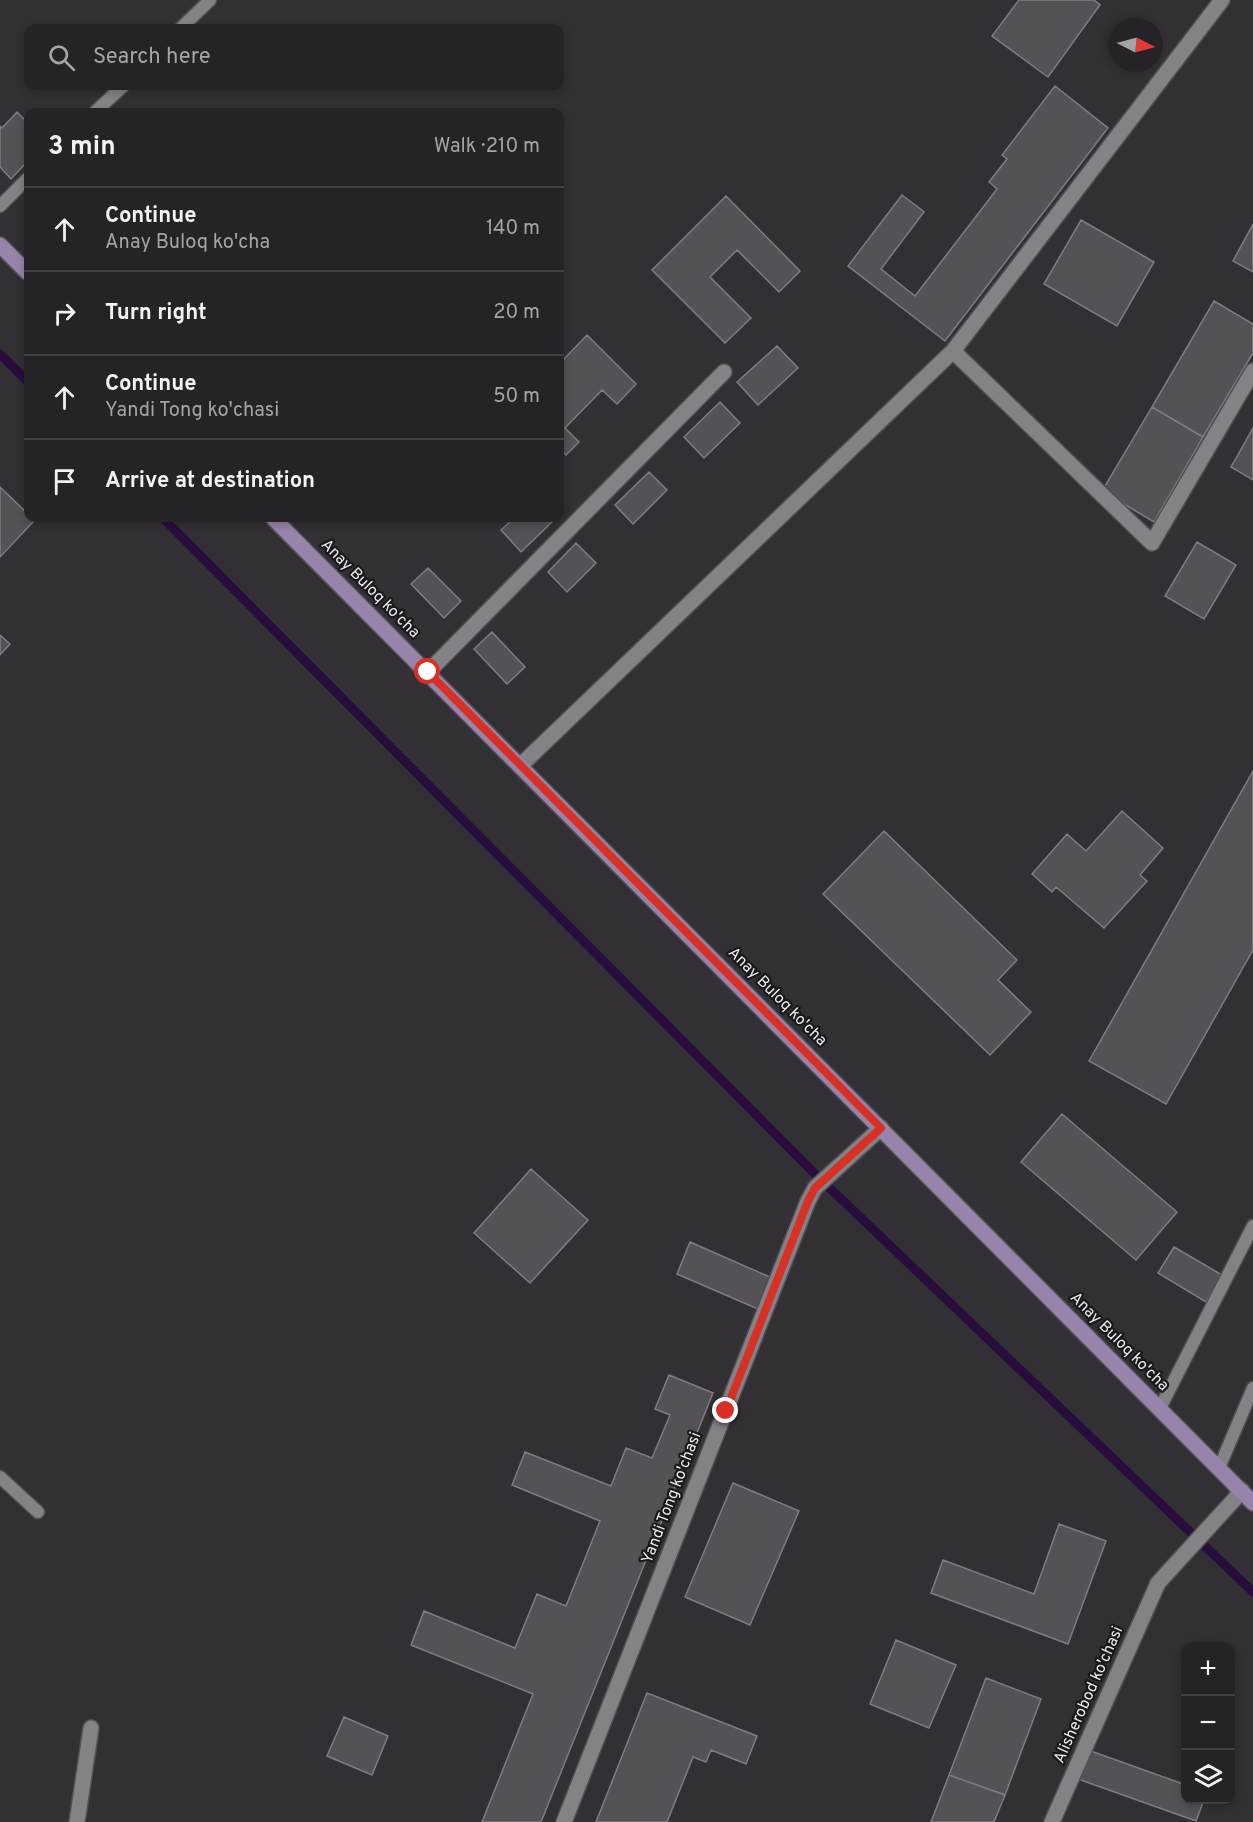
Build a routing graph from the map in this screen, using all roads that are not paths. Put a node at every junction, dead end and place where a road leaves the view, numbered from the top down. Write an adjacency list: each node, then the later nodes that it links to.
1 (210, 0): 3 (lane)
2 (1222, 0): 10 (street)
3 (185, 24)
4 (119, 90): 5 (lane)
5 (99, 108)
6 (24, 182): 7 (lane)
7 (0, 206)
8 (0, 245): 9 (main road)
9 (24, 269)
10 (953, 351): 11 (street); 15 (street)
11 (1253, 371)
12 (724, 372): 14 (street)
13 (277, 522): 14 (main road, Anay Buloq ko'cha)
14 (428, 672): 15 (main road, Anay Buloq ko'cha)
15 (521, 765): 16 (main road, Anay Buloq ko'cha)
16 (881, 1128): 19 (main road, Anay Buloq ko'cha); 27 (street, Yandi Tong ko'chasi)
17 (1253, 1226): 19 (lane)
18 (1253, 1388): 20 (lane)
19 (1160, 1408): 20 (main road, Anay Buloq ko'cha)
20 (1219, 1468): 22 (main road, Anay Buloq ko'cha)
21 (0, 1477): 24 (lane)
22 (1242, 1491): 23 (main road, Anay Buloq ko'cha); 28 (street, Alisherobod ko'chasi)
23 (1253, 1503)
24 (39, 1512)
25 (91, 1728): 26 (street)
26 (77, 1822)
27 (564, 1822)
28 (1052, 1822)

